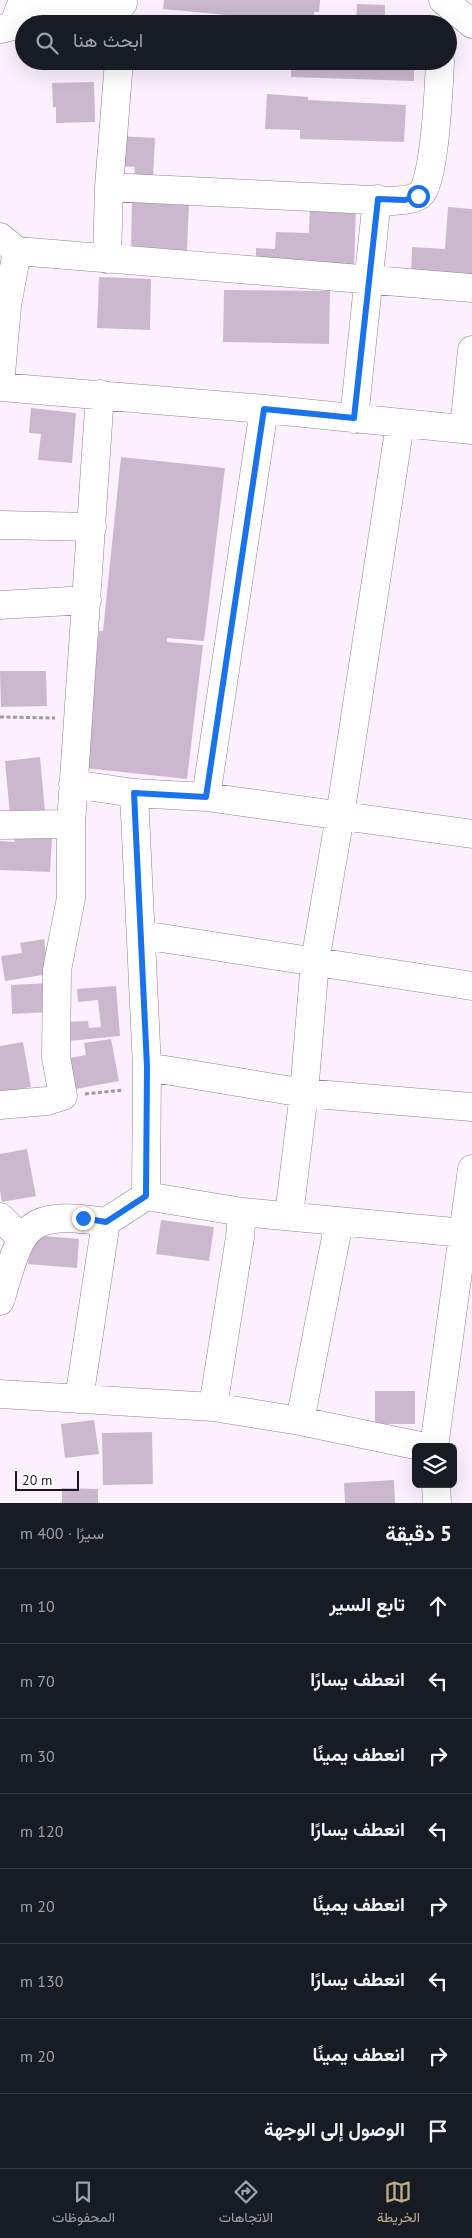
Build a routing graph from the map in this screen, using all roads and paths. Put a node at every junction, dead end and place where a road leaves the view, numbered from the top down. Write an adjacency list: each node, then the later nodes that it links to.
1 (443, 0): 5 (street); 7 (street)
2 (23, 1): 3 (street); 4 (street)
3 (123, 9)
4 (17, 15)
5 (442, 15)
6 (15, 21): 8 (street)
7 (472, 24)
8 (0, 29)
9 (118, 70): 11 (street)
10 (439, 70): 12 (street)
11 (109, 187): 12 (street); 14 (street)
12 (378, 199): 15 (street)
13 (8, 244): 14 (street); 17 (street)
14 (107, 259): 15 (street)
15 (369, 279): 16 (street); 22 (street)
16 (472, 288)
17 (3, 306): 19 (street)
18 (472, 350): 24 (street)
19 (0, 386): 20 (street)
20 (100, 394): 21 (street); 26 (street)
21 (264, 409): 22 (street); 33 (street)
22 (354, 418): 23 (street)
23 (400, 424): 24 (street); 34 (street)
24 (468, 430)
25 (0, 525): 26 (street)
26 (92, 526): 27 (street)
27 (87, 600): 28 (street); 30 (street)
28 (0, 605)
29 (0, 717): 30 (path)
30 (78, 719): 31 (street)
31 (73, 784): 32 (street); 35 (street)
32 (134, 793): 33 (street); 38 (street)
33 (206, 797): 34 (street)
34 (340, 816): 37 (street); 39 (street)
35 (71, 824): 36 (street); 43 (street)
36 (0, 825)
37 (472, 834)
38 (142, 935): 39 (street); 41 (street)
39 (315, 961): 40 (street); 42 (street)
40 (472, 986)
41 (147, 1077): 42 (street); 43 (path); 47 (street)
42 (304, 1092): 45 (street); 49 (street)
43 (63, 1096): 44 (street)
44 (0, 1105)
45 (472, 1107)
46 (472, 1169): 53 (street)
47 (146, 1196): 48 (street); 51 (street)
48 (242, 1212): 49 (street); 58 (street)
49 (289, 1215): 52 (street)
50 (0, 1217): 54 (street)
51 (106, 1222): 54 (street); 57 (street)
52 (339, 1222): 53 (street); 59 (street)
53 (464, 1233): 60 (street)
54 (22, 1238): 55 (street)
55 (0, 1302)
56 (0, 1394): 57 (street)
57 (79, 1399): 58 (street)
58 (213, 1407): 59 (street)
59 (300, 1421): 61 (street)
60 (435, 1443)
61 (412, 1444)
62 (436, 1488): 63 (street)
63 (437, 1503)

